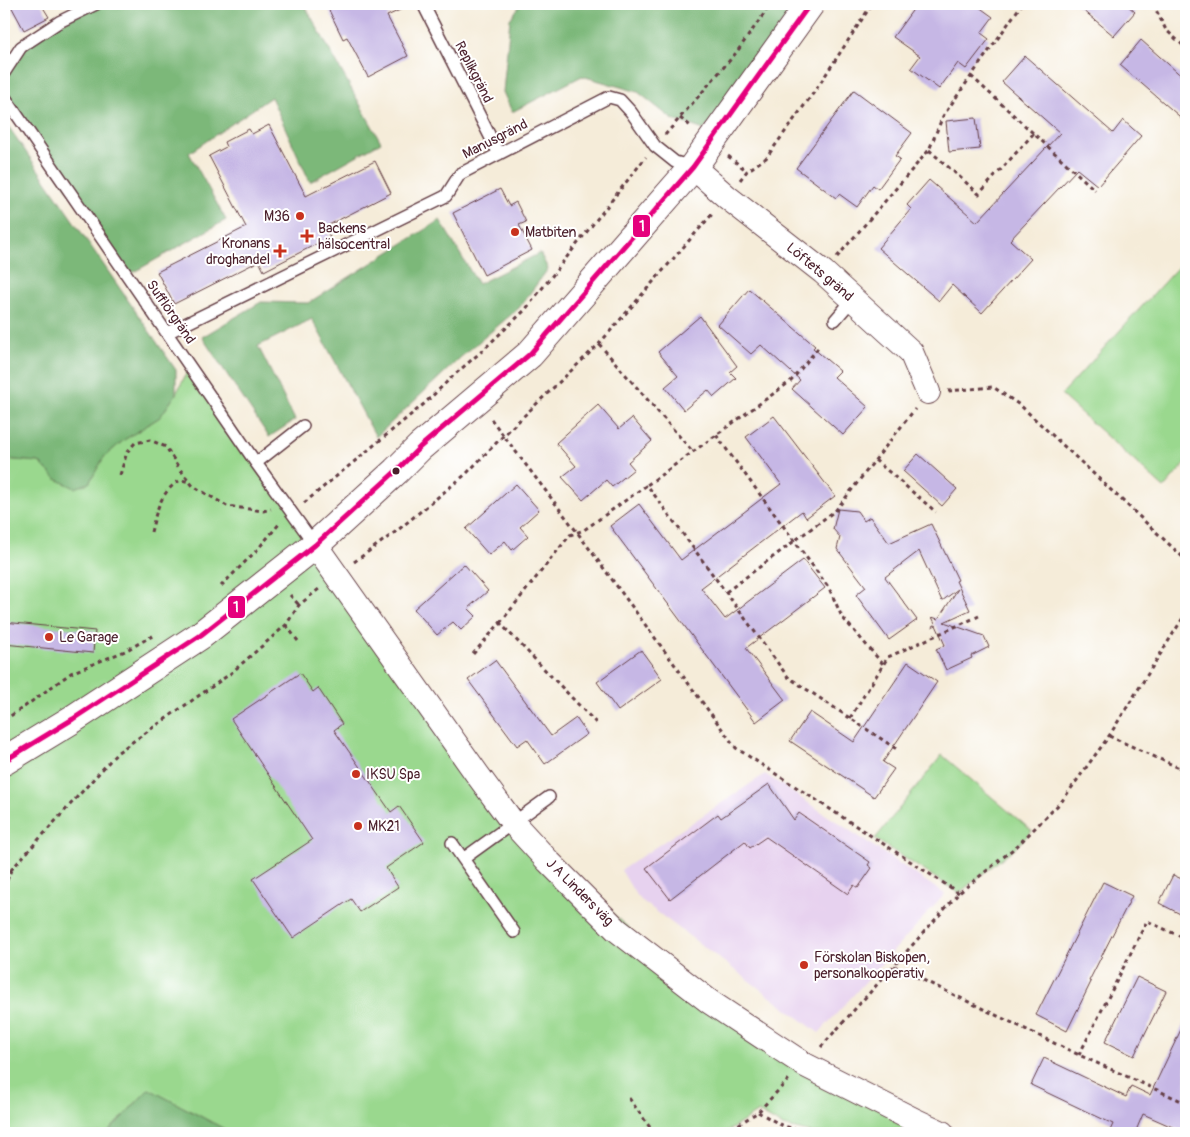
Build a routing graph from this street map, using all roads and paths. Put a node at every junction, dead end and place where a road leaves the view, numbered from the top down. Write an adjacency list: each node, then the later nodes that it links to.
1 (96, 4): 9 (lane)
2 (423, 4): 15 (lane, Replikgränd)
3 (772, 4): 13 (path)
4 (810, 4): 16 (street)
5 (872, 4): 18 (path)
6 (1022, 4): 10 (path)
7 (1153, 4): 8 (path)
8 (1186, 48)
9 (4, 73)
10 (971, 76): 12 (path); 14 (path)
11 (4, 96): 22 (lane, Sufflörgränd)
12 (1034, 133): 14 (path); 17 (path)
13 (655, 146): 15 (lane, Manusgränd); 16 (lane, Manusgränd); 25 (path)
14 (929, 150): 19 (path)
15 (499, 154): 22 (lane, Manusgränd)
16 (693, 167): 18 (street, Löftets gränd); 27 (street)
17 (1095, 190)
18 (727, 197): 19 (street, Löftets gränd); 23 (path)
19 (823, 272): 20 (street, Löftets gränd)
20 (853, 300): 21 (lane); 26 (street, Löftets gränd)
21 (835, 320)
22 (167, 333): 33 (lane, Sufflörgränd)
23 (599, 344): 29 (path); 31 (path)
24 (818, 348): 30 (path)
25 (454, 375): 27 (path); 39 (path)
26 (928, 392): 32 (path); 44 (path)
27 (475, 399): 29 (path); 43 (street)
28 (303, 426): 33 (lane)
29 (504, 435): 41 (path); 45 (path)
30 (716, 435): 31 (path); 42 (path)
31 (693, 452): 36 (path)
32 (875, 460): 38 (path); 42 (path)
33 (256, 463): 37 (lane, Sufflörgränd)
34 (120, 475): 35 (path)
35 (190, 482): 37 (path); 40 (path)
36 (647, 485): 41 (path); 47 (path)
37 (285, 503): 39 (lane, Sufflörgränd)
38 (936, 512)
39 (292, 513): 43 (lane, Sufflörgränd); 46 (path)
40 (151, 532)
41 (577, 532): 51 (path); 71 (path)
42 (794, 541): 47 (path); 56 (path)
43 (315, 545): 45 (street, J A Linders väg); 62 (street)
44 (1186, 560)
45 (336, 575): 52 (path); 65 (street, J A Linders väg)
46 (216, 592)
47 (726, 592): 57 (path)
48 (1186, 613): 50 (path)
49 (979, 616): 56 (path)
50 (1184, 620): 60 (path)
51 (500, 623): 55 (path); 59 (path)
52 (286, 625): 54 (path); 69 (path)
53 (158, 632): 58 (path)
54 (298, 641)
55 (473, 654)
56 (883, 664): 57 (path)
57 (850, 718): 61 (path)
58 (4, 720)
59 (599, 726)
60 (1109, 736): 63 (path); 71 (path)
61 (898, 750)
62 (4, 761)
63 (1186, 770)
64 (549, 797): 65 (lane)
65 (513, 823): 67 (lane); 84 (street, J A Linders väg)
66 (452, 843): 67 (lane)
67 (463, 859): 72 (lane)
68 (4, 865): 69 (path)
69 (11, 870): 70 (path)
70 (4, 888)
71 (959, 893): 74 (path)
72 (514, 932)
73 (1186, 939): 76 (path)
74 (894, 966): 75 (path); 76 (path)
75 (821, 1046)
76 (1080, 1055): 79 (path)
77 (790, 1079): 80 (path)
78 (629, 1098): 81 (path)
79 (1186, 1103)
80 (758, 1112): 82 (path); 83 (path)
81 (654, 1133)
82 (725, 1133)
83 (812, 1133)
84 (942, 1133)

